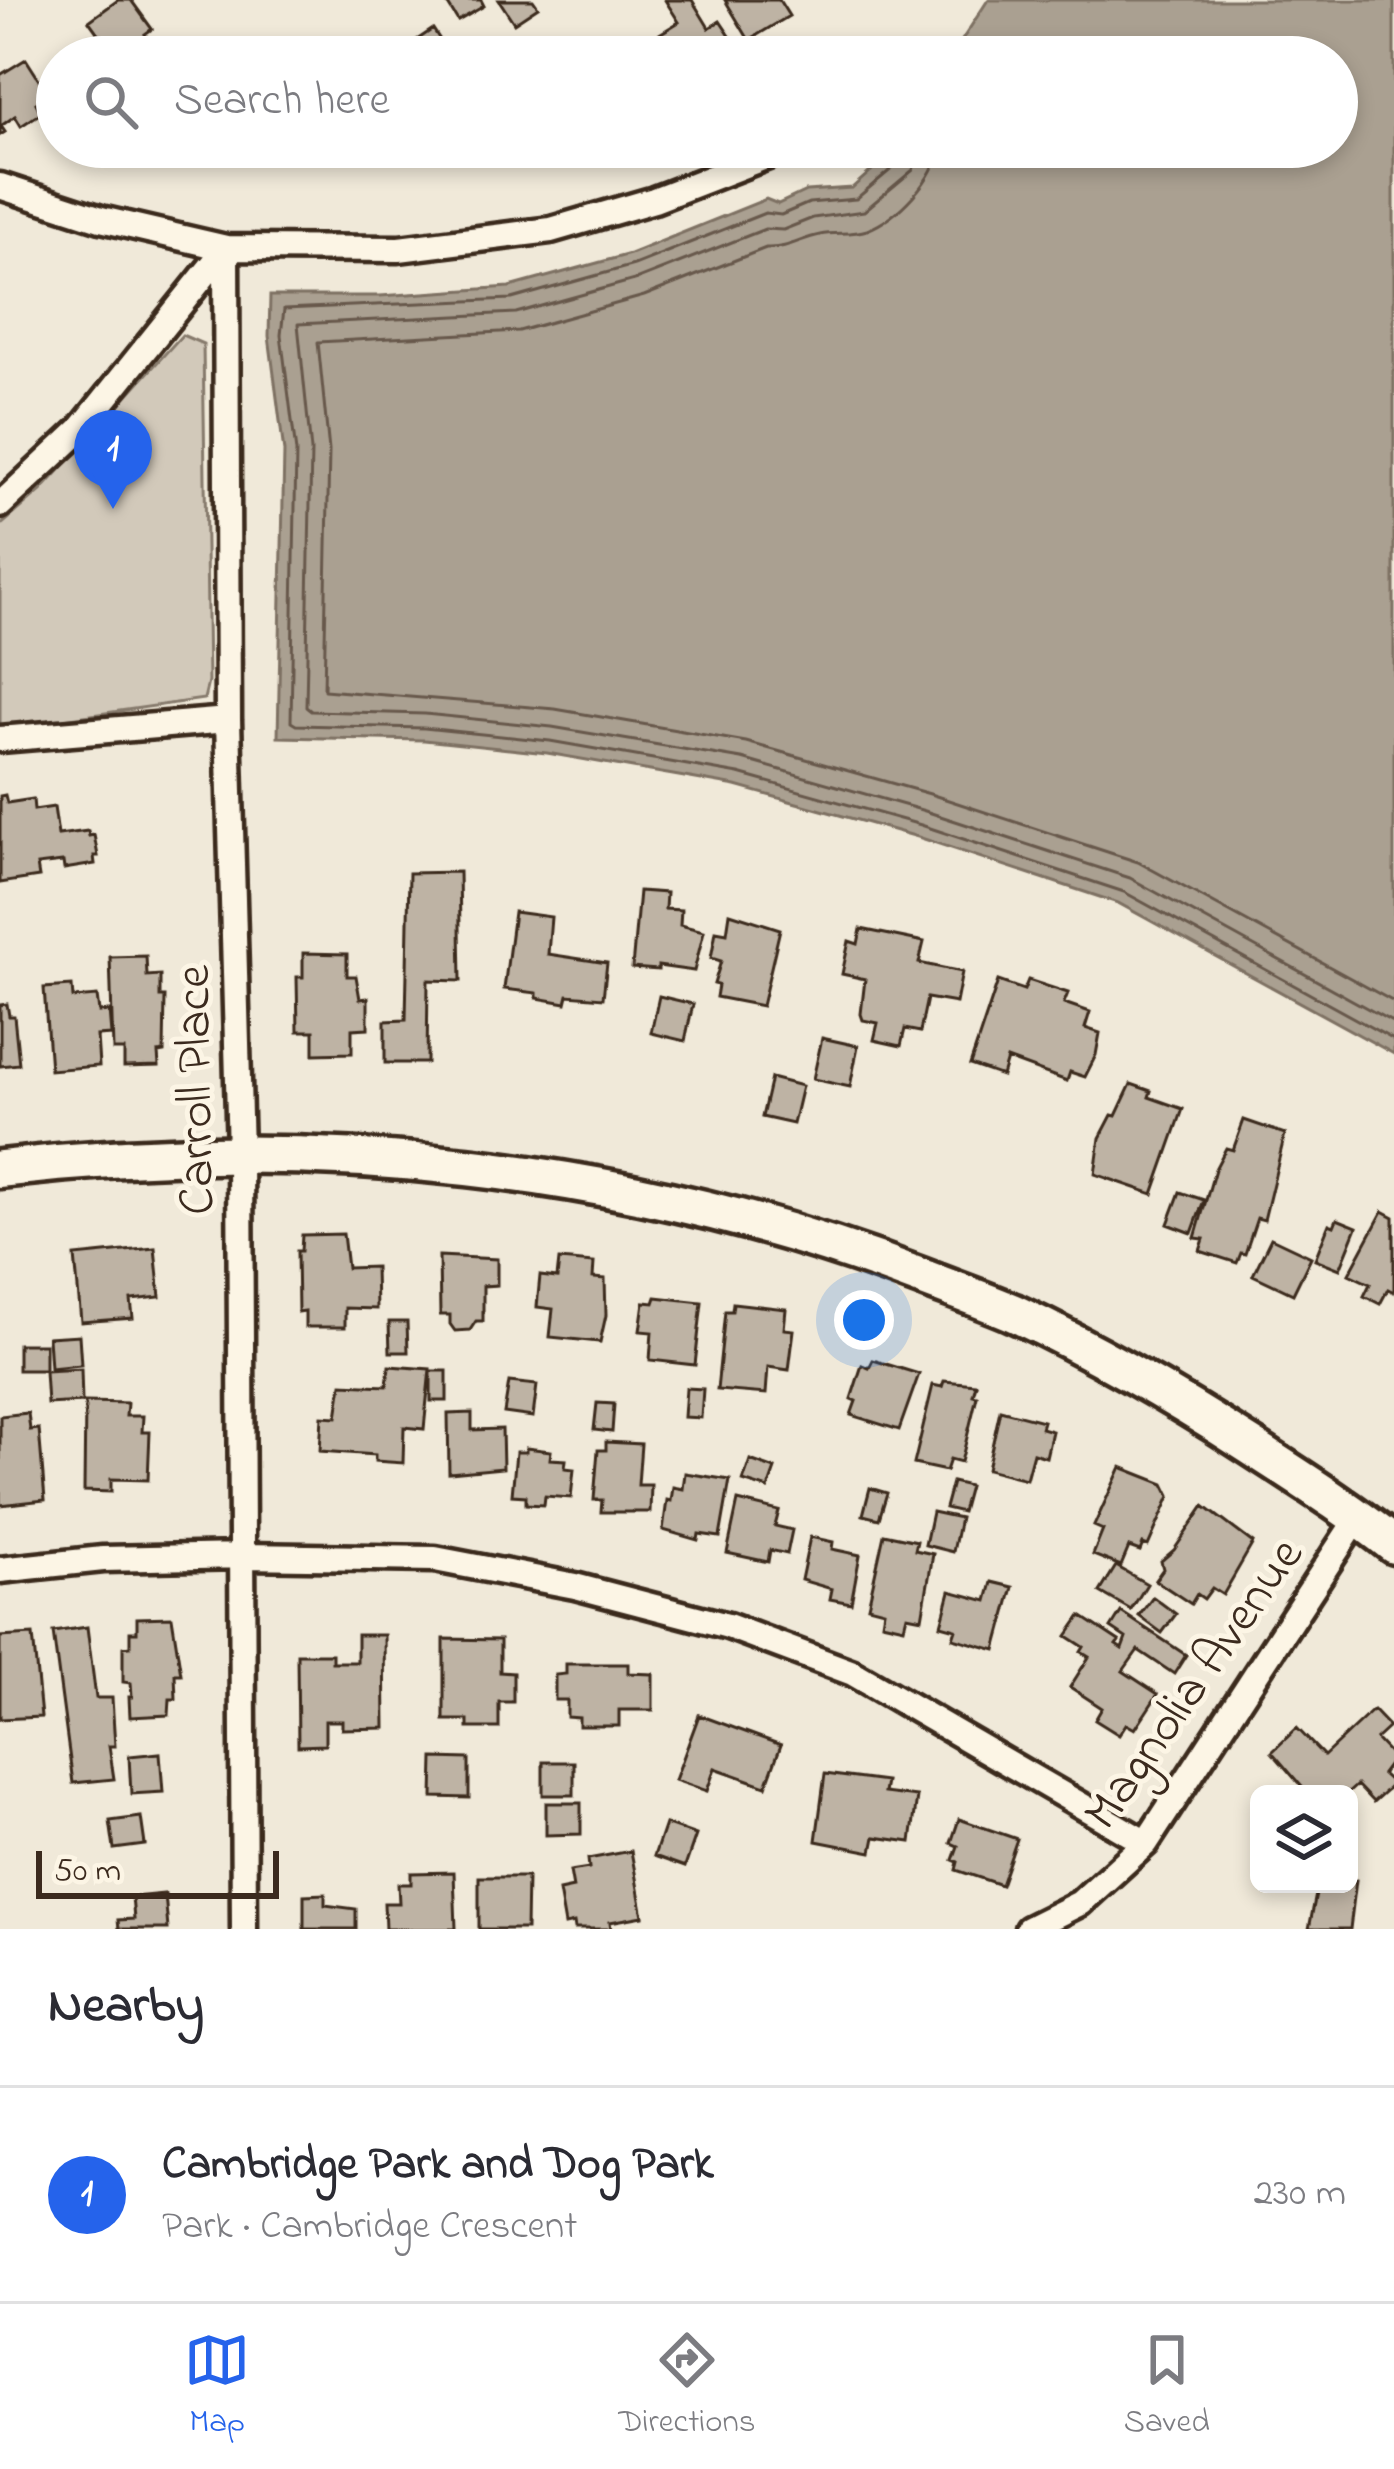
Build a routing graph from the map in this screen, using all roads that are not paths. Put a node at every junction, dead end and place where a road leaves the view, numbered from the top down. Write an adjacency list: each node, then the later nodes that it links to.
1 (737, 168): 3 (street)
2 (0, 187): 3 (street)
3 (226, 248): 4 (street); 5 (street, Carroll Place)
4 (0, 505)
5 (228, 720): 6 (street); 7 (street, Carroll Place)
6 (0, 739)
7 (240, 1152): 8 (main road); 9 (main road); 11 (street, Carroll Place)
8 (0, 1169)
9 (1359, 1516): 10 (main road); 13 (street, Magnolia Avenue)
10 (1394, 1545)
11 (243, 1556): 12 (street); 13 (street); 14 (street, Carroll Place)
12 (0, 1570)
13 (1146, 1843): 15 (street, Magnolia Avenue)
14 (244, 1929)
15 (1028, 1929)

